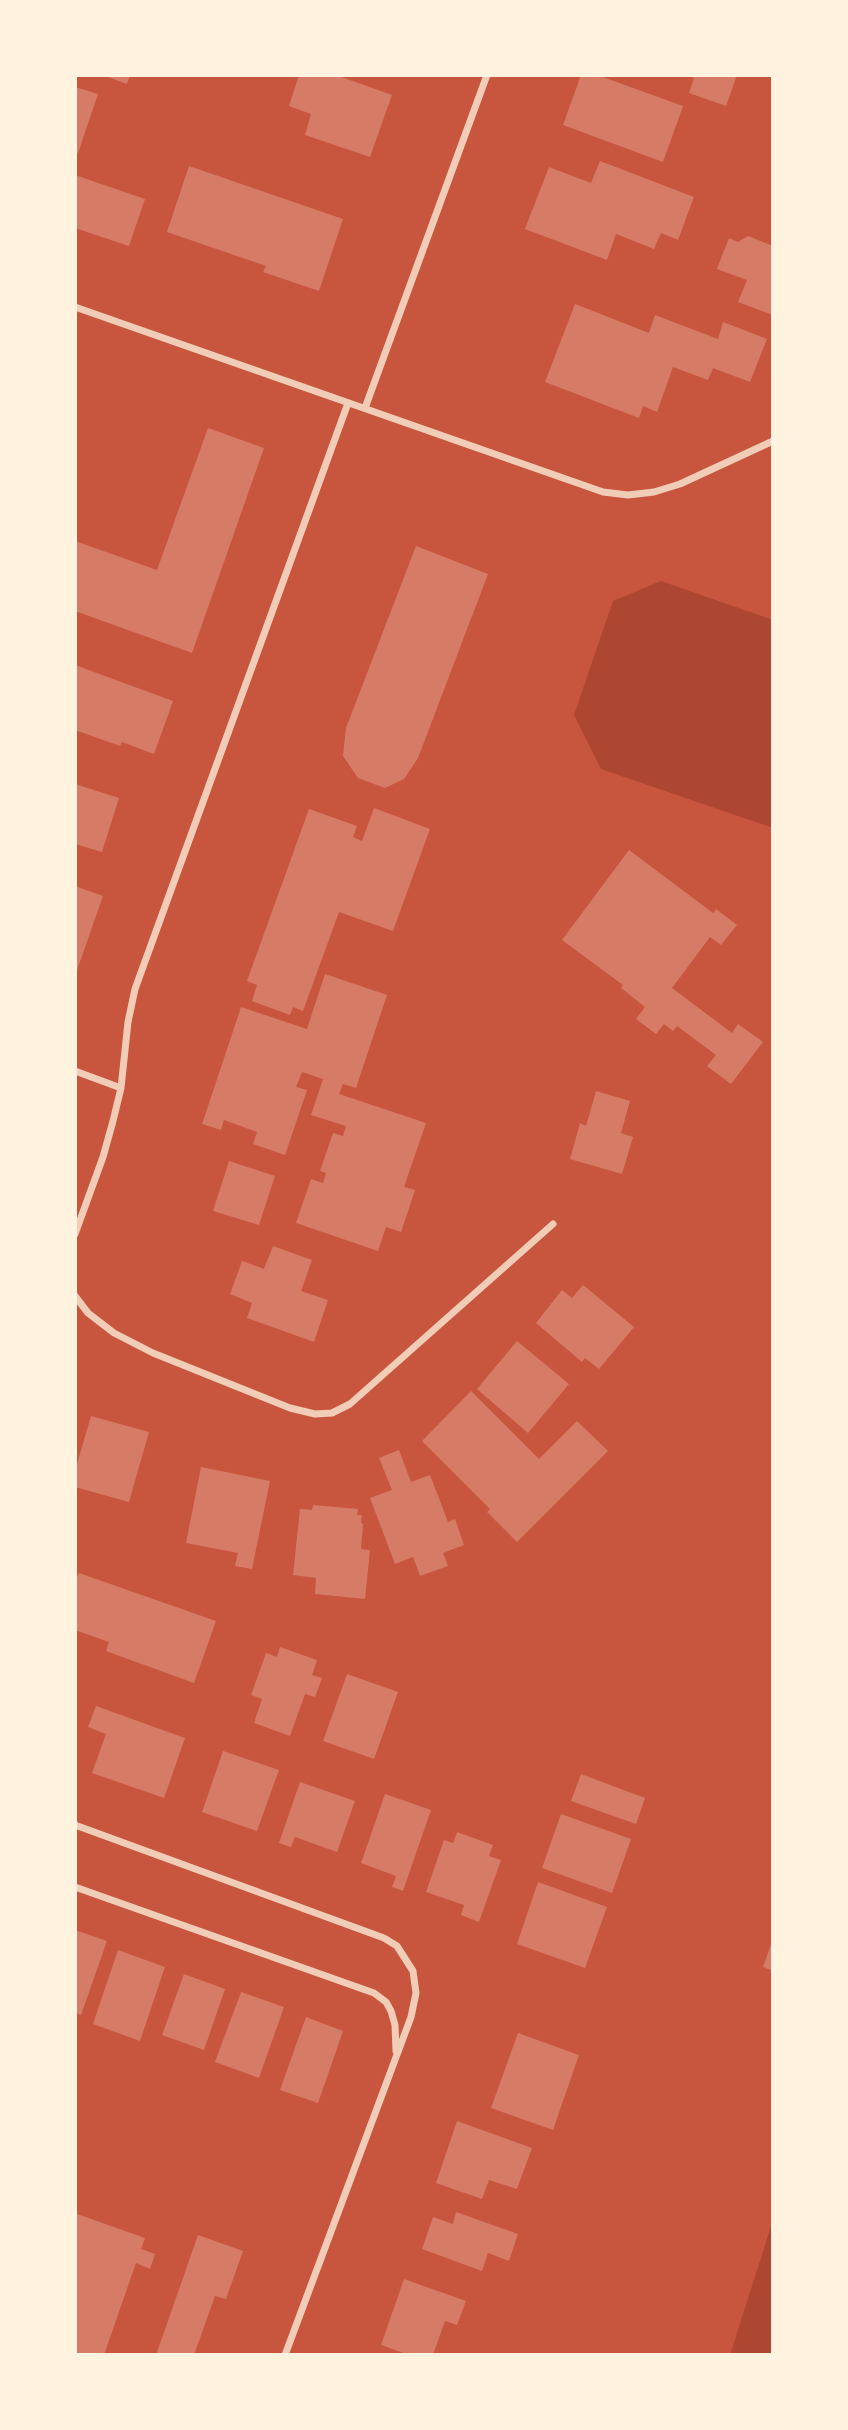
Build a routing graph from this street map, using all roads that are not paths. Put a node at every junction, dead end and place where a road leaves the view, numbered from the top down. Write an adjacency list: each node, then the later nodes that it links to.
1 (487, 75): 4 (street)
2 (75, 307): 3 (street)
3 (348, 403): 4 (street); 7 (street)
4 (365, 408): 5 (street)
5 (773, 441)
6 (75, 1071): 7 (street)
7 (121, 1088): 9 (street)
8 (553, 1224): 10 (street)
9 (75, 1234)
10 (75, 1296)
11 (75, 1825): 13 (street)
12 (75, 1887): 13 (street)
13 (396, 2058): 14 (street)
14 (285, 2355)

